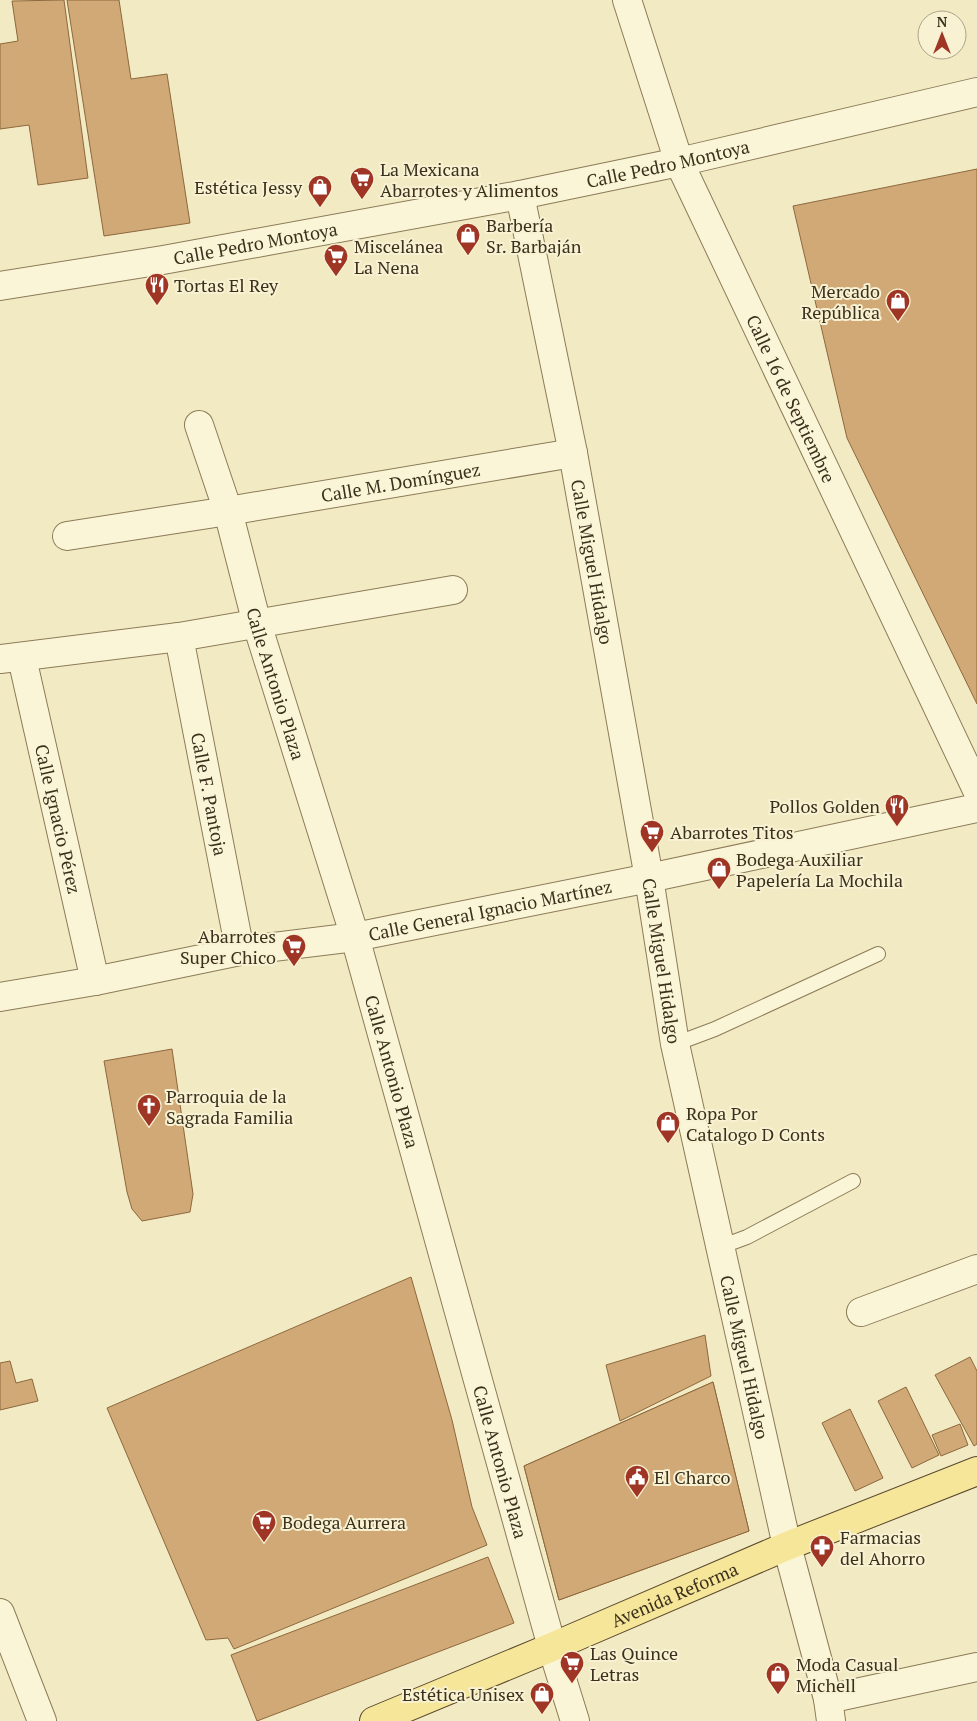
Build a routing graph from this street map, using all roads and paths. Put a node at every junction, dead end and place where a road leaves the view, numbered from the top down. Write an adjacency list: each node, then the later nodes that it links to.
1 (627, 0): 3 (street, Calle 16 de Septiembre)
2 (977, 92): 3 (street, Calle Pedro Montoya)
3 (679, 162): 4 (street, Calle Pedro Montoya); 14 (street, Calle 16 de Septiembre)
4 (520, 196): 5 (street, Calle Pedro Montoya); 7 (street, Calle Miguel Hidalgo)
5 (0, 286)
6 (199, 424): 8 (street, Calle Antonio Plaza)
7 (573, 453): 8 (street, Calle M. Domínguez); 16 (street, Calle Miguel Hidalgo)
8 (228, 511): 9 (street, Calle M. Domínguez); 11 (street, Calle Antonio Plaza)
9 (67, 536)
10 (453, 590): 11 (street)
11 (257, 624): 12 (street); 17 (street, Calle Antonio Plaza)
12 (179, 637): 13 (street); 18 (street, Calle F. Pantoja)
13 (11, 658): 20 (street, Calle Ignacio Pérez)
14 (977, 790)
15 (977, 808): 16 (street, Calle General Ignacio Martínez)
16 (649, 878): 17 (street, Calle General Ignacio Martínez); 22 (street, Calle Miguel Hidalgo)
17 (355, 937): 18 (street, Calle General Ignacio Martínez); 30 (street, Calle Antonio Plaza)
18 (240, 950): 20 (street, Calle General Ignacio Martínez)
19 (878, 954): 22 (lane)
20 (95, 981): 21 (street, Calle General Ignacio Martínez)
21 (0, 997)
22 (676, 1044): 24 (street, Calle Miguel Hidalgo)
23 (853, 1181): 24 (lane)
24 (720, 1247): 28 (street, Calle Miguel Hidalgo)
25 (977, 1269): 26 (street)
26 (861, 1312)
27 (977, 1471): 28 (main road, Avenida Reforma)
28 (787, 1546): 30 (main road, Avenida Reforma); 32 (street, Calle Miguel Hidalgo)
29 (0, 1613): 33 (street)
30 (552, 1647): 34 (main road, Avenida Reforma); 35 (street, Calle Antonio Plaza)
31 (977, 1667): 32 (street)
32 (830, 1710)
33 (42, 1721)
34 (374, 1721)
35 (575, 1721)

